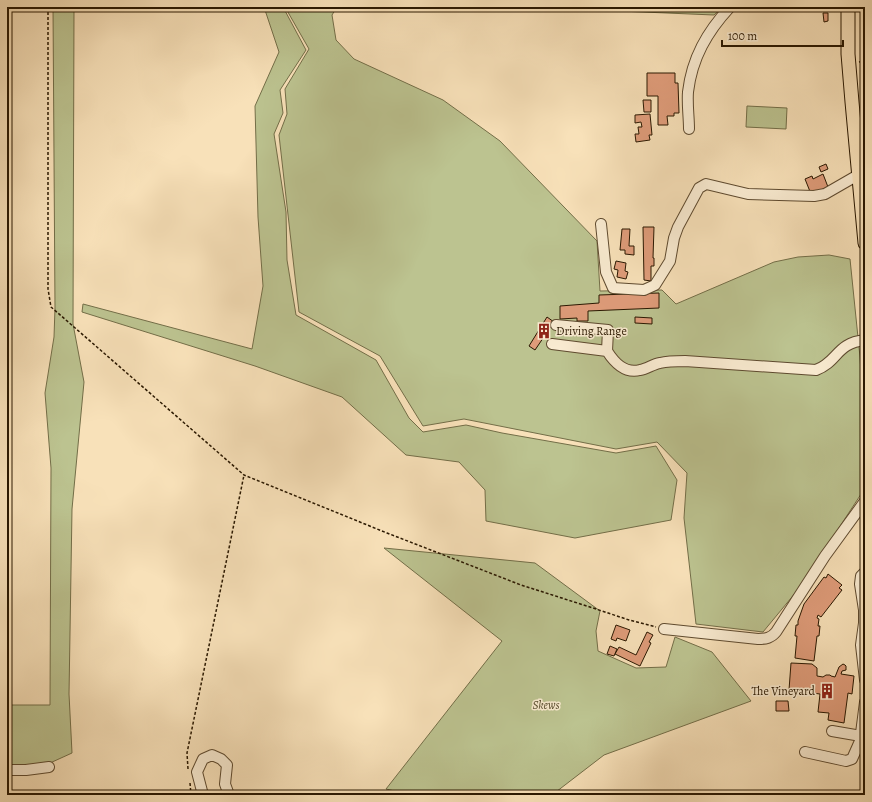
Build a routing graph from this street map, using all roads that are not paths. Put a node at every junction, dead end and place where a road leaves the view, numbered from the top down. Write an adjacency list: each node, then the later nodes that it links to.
1 (730, 7): 3 (lane)
2 (848, 7): 4 (main road)
3 (689, 129)
4 (858, 175): 5 (lane); 6 (main road)
5 (601, 224)
6 (865, 243)
7 (556, 325): 10 (lane)
8 (865, 340): 10 (lane)
9 (552, 344): 10 (lane)
10 (607, 351)
11 (865, 501): 13 (lane)
12 (865, 572): 14 (lane)
13 (664, 629)
14 (865, 680)
15 (865, 702): 17 (lane)
16 (832, 730): 17 (lane)
17 (860, 736): 18 (lane)
18 (805, 752)
19 (49, 767): 20 (lane)
20 (7, 770)
21 (203, 795): 22 (lane)
22 (229, 795)

